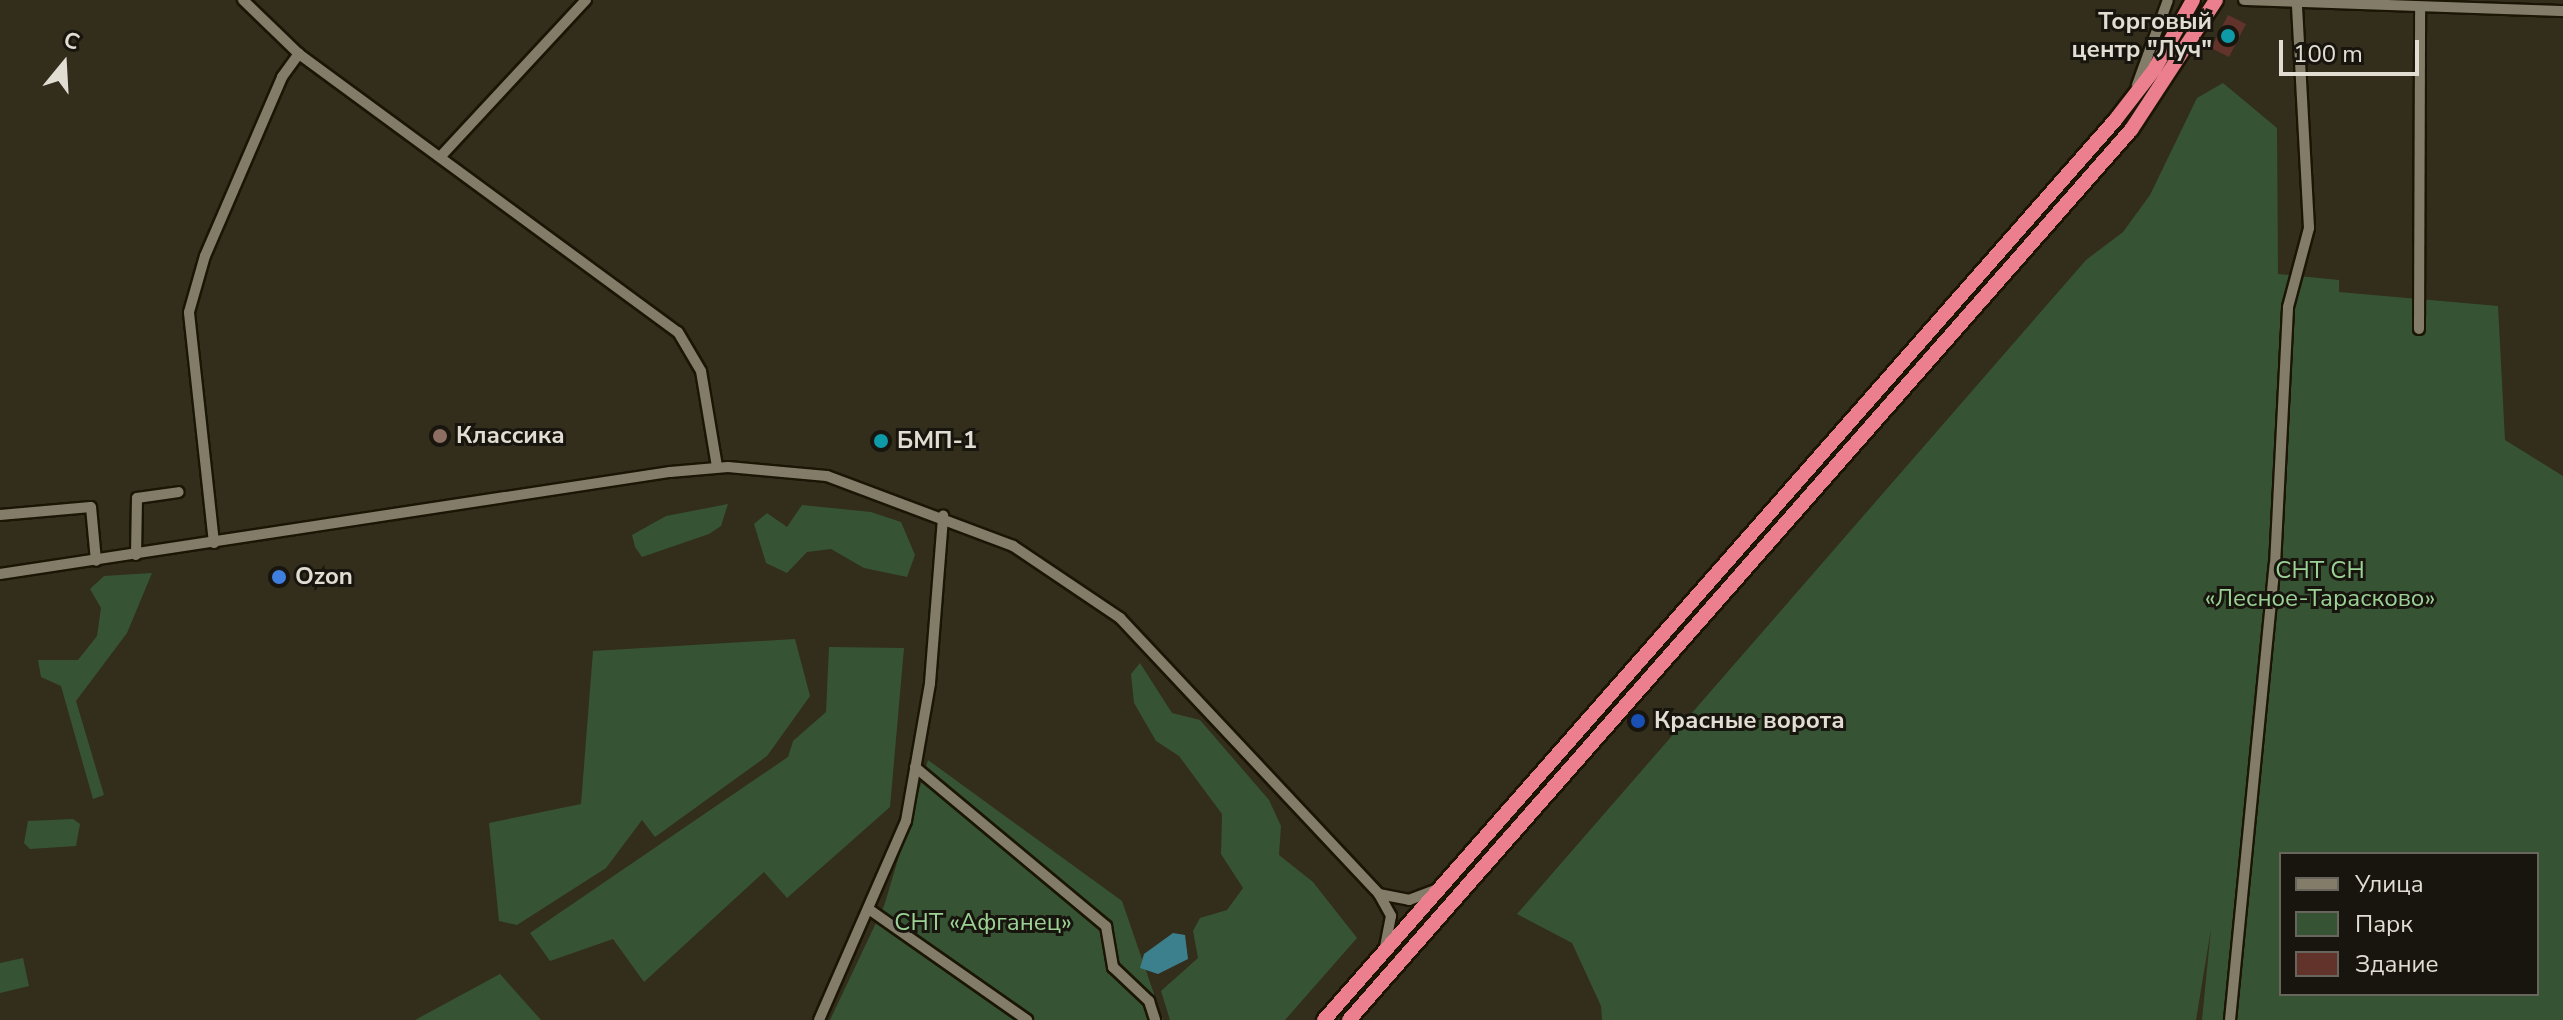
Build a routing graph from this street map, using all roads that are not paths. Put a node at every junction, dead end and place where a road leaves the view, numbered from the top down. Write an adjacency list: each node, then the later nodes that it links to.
1 (243, 0): 10 (street)
2 (586, 0): 12 (street)
3 (2168, 0): 11 (street)
4 (2193, 0): 11 (highway)
5 (2216, 0): 31 (highway)
6 (2244, 0): 7 (street)
7 (2297, 4): 8 (street); 32 (street)
8 (2420, 7): 9 (street); 13 (street)
9 (2562, 14)
10 (299, 54): 12 (street); 18 (street)
11 (2128, 105): 23 (highway)
12 (441, 156): 14 (street)
13 (2419, 329)
14 (717, 467): 17 (street); 18 (street)
15 (179, 492): 19 (street)
16 (0, 515): 20 (street)
17 (943, 516): 22 (street); 24 (street)
18 (214, 543): 19 (street)
19 (136, 555): 20 (street)
20 (96, 561): 21 (street)
21 (0, 574)
22 (915, 767): 25 (street); 29 (street)
23 (1444, 887): 24 (street); 26 (highway)
24 (1379, 894): 26 (street)
25 (870, 910): 27 (street); 28 (street)
26 (1383, 954): 30 (highway)
27 (820, 1020)
28 (1027, 1020)
29 (1155, 1020)
30 (1324, 1020)
31 (1349, 1020)
32 (2230, 1020)

